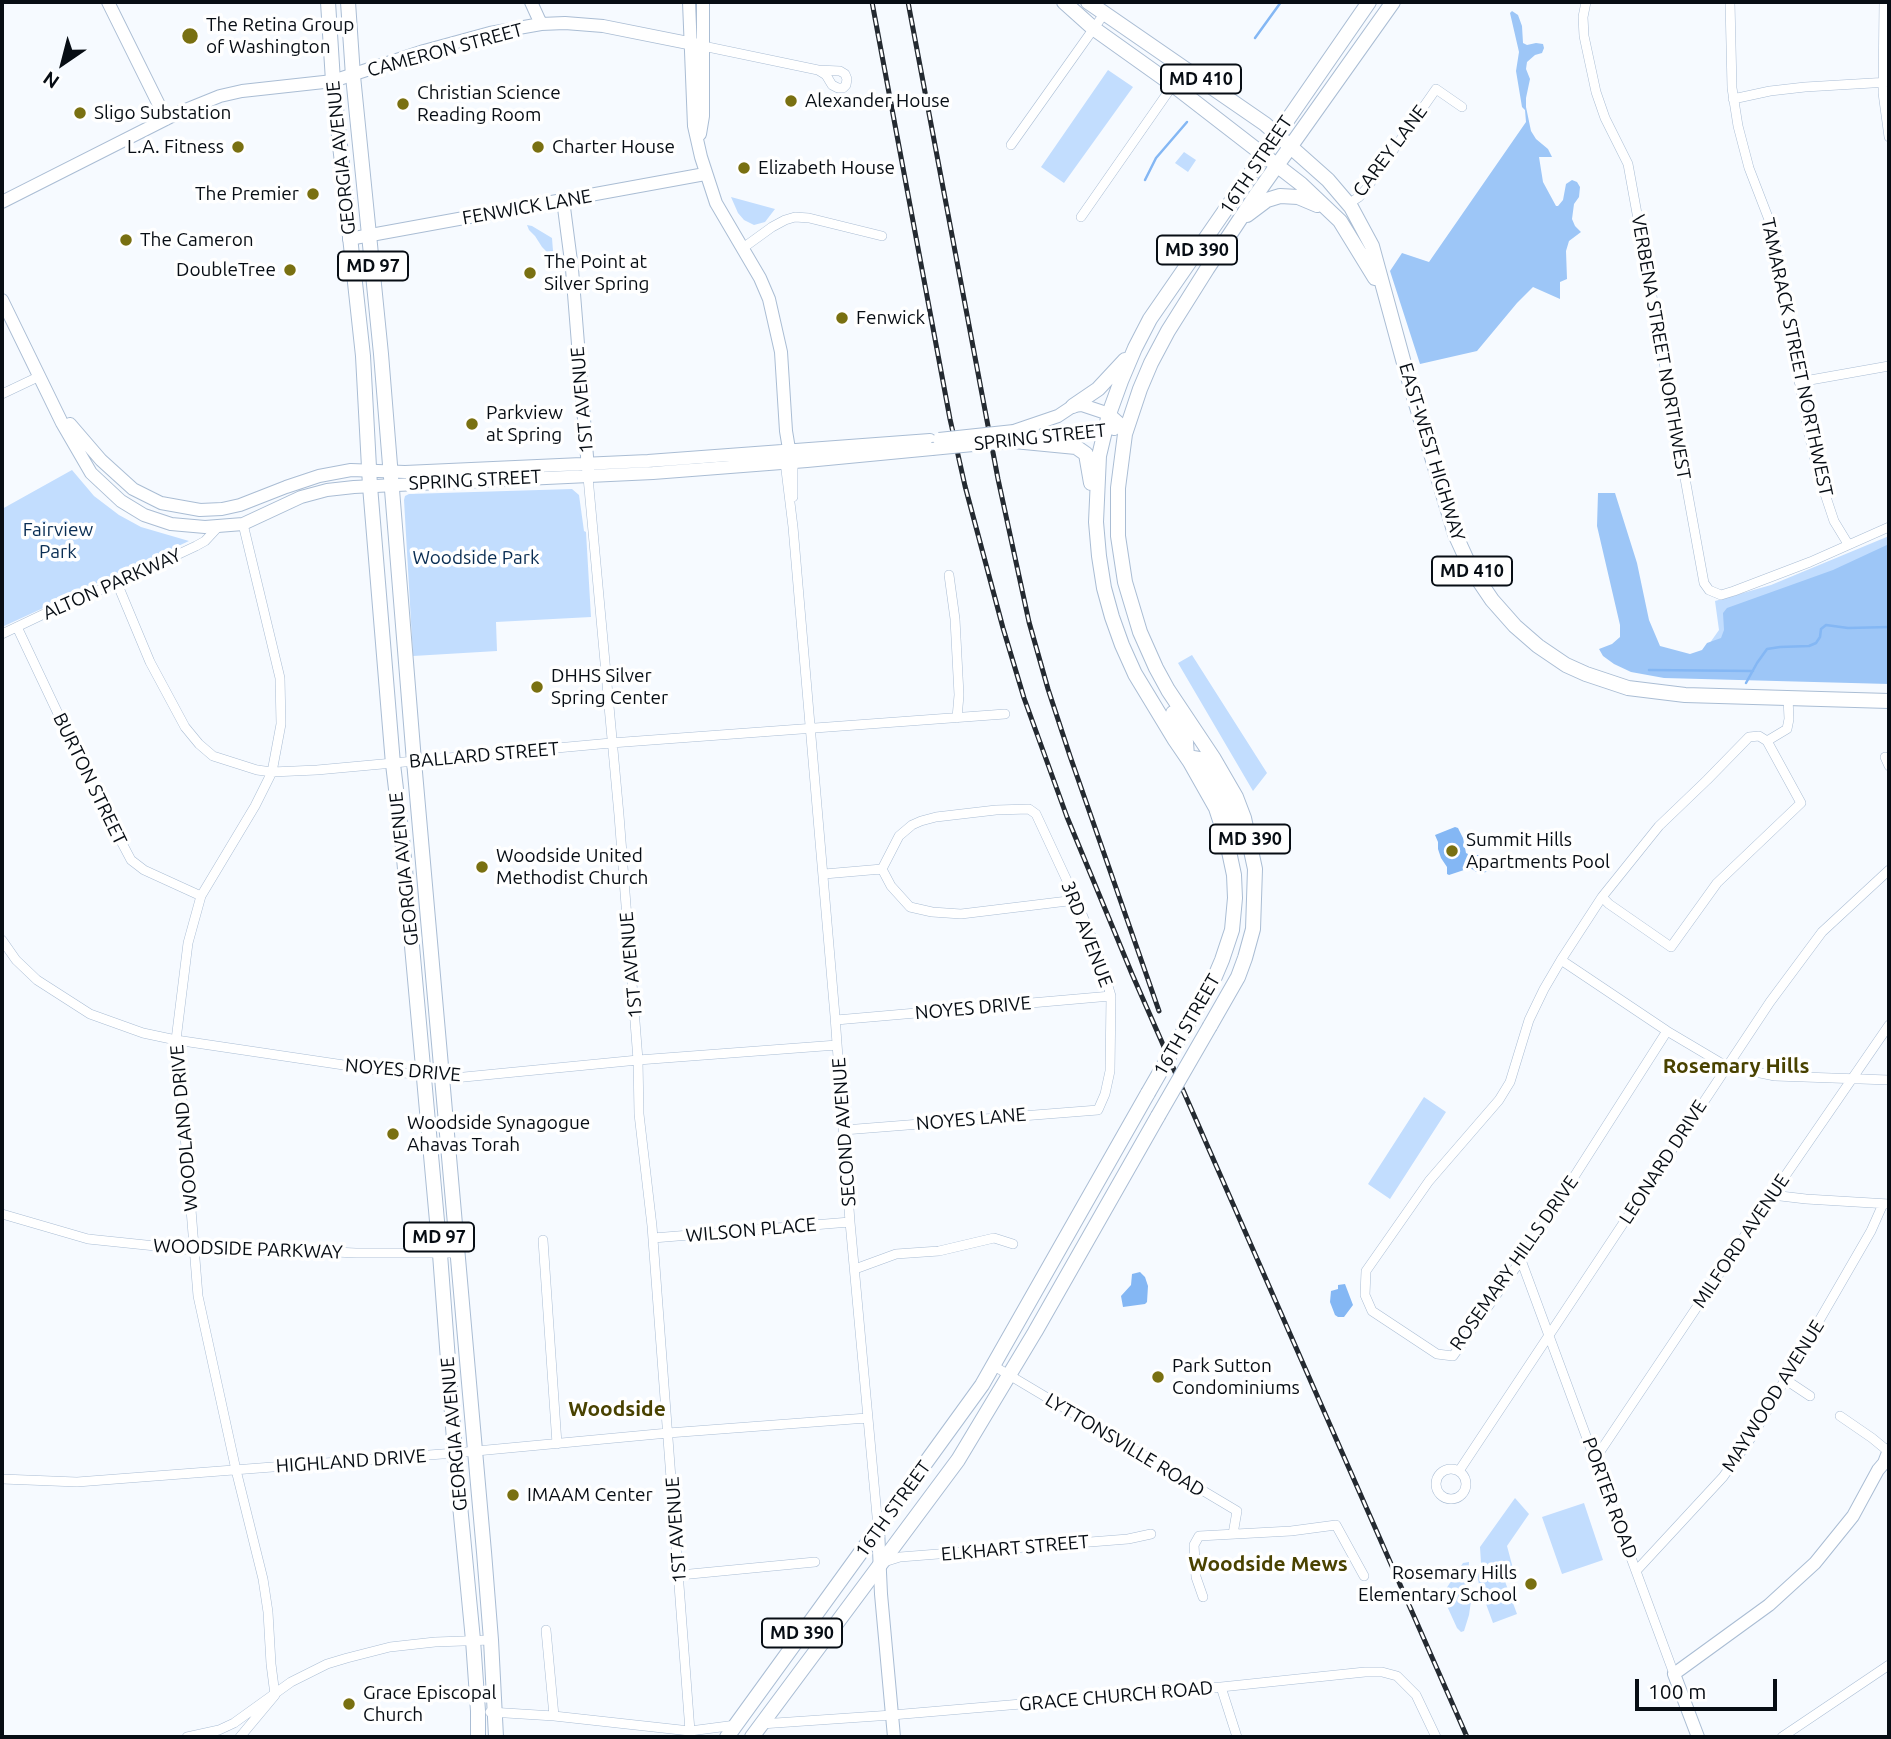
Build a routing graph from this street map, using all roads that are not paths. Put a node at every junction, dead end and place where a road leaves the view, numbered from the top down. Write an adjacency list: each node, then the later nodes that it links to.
1 (108, 2): 26 (street)
2 (328, 2): 21 (main road, GEORGIA AVENUE / MD 97)
3 (531, 2): 15 (street)
4 (689, 2): 17 (street, SECOND AVENUE)
5 (702, 2): 18 (street, SECOND AVENUE)
6 (1064, 2): 16 (main road, EAST-WEST HIGHWAY / MD 410)
7 (1088, 2): 14 (main road, EAST-WEST HIGHWAY / MD 410)
8 (1369, 2): 27 (main road, 16TH STREET / MD 390)
9 (1393, 2): 31 (main road, 16TH STREET / MD 390)
10 (1586, 2): 64 (street, VERBENA STREET NORTHWEST)
11 (1730, 2): 24 (street, TAMARACK STREET NORTHWEST)
12 (1884, 2): 22 (street)
13 (347, 4): 20 (main road, GEORGIA AVENUE / MD 97)
14 (1104, 13): 16 (street); 27 (main road, EAST-WEST HIGHWAY / MD 410)
15 (541, 24): 17 (street, CAMERON STREET); 20 (street, CAMERON STREET)
16 (1093, 28): 23 (main road, EAST-WEST HIGHWAY / MD 410); 30 (street)
17 (689, 43): 18 (street, CAMERON STREET); 29 (street, SECOND AVENUE)
18 (703, 46): 19 (street); 29 (street, SECOND AVENUE)
19 (818, 70)
20 (353, 76): 21 (street, CAMERON STREET); 41 (main road, GEORGIA AVENUE / MD 97)
21 (333, 81): 26 (street, CAMERON STREET); 43 (main road, GEORGIA AVENUE / MD 97)
22 (1887, 82): 24 (street); 28 (street)
23 (1173, 85): 32 (main road, EAST-WEST HIGHWAY / MD 410); 38 (street)
24 (1733, 99): 50 (street, TAMARACK STREET NORTHWEST)
25 (1462, 107): 37 (street, CAREY LANE)
26 (166, 119): 36 (street, CAMERON STREET)
27 (1277, 134): 31 (main road, EAST-WEST HIGHWAY / MD 410); 32 (main road, 16TH STREET / MD 390)
28 (1889, 137)
29 (699, 142): 34 (street, SECOND AVENUE)
30 (1011, 145)
31 (1291, 146): 33 (main road, 16TH STREET / MD 390); 37 (main road, EAST-WEST HIGHWAY / MD 410)
32 (1262, 154): 33 (main road, EAST-WEST HIGHWAY / MD 410); 47 (main road, 16TH STREET / MD 390)
33 (1278, 165): 39 (main road, EAST-WEST HIGHWAY / MD 410); 40 (main road, 16TH STREET / MD 390)
34 (705, 174): 35 (street, FENWICK LANE); 44 (street, SECOND AVENUE)
35 (563, 200): 41 (street, FENWICK LANE); 57 (street, 1ST AVENUE)
36 (2, 202)
37 (1348, 204): 45 (main road, EAST-WEST HIGHWAY / MD 410)
38 (1081, 217)
39 (1340, 221): 40 (main road); 45 (main road, EAST-WEST HIGHWAY / MD 410)
40 (1238, 222): 54 (main road, 16TH STREET / MD 390)
41 (370, 236): 43 (street, FENWICK LANE); 58 (main road, GEORGIA AVENUE / MD 97)
42 (882, 236): 44 (street)
43 (349, 239): 59 (main road, GEORGIA AVENUE / MD 97)
44 (743, 248): 56 (street, SECOND AVENUE)
45 (1383, 291): 70 (main road, EAST-WEST HIGHWAY / MD 410)
46 (2, 300): 49 (street, SPRING STREET)
47 (1135, 348): 52 (main road); 53 (main road, 16TH STREET / MD 390)
48 (1889, 366): 50 (street)
49 (40, 376): 51 (street); 59 (street, SPRING STREET); 62 (street, SPRING STREET)
50 (1799, 382): 64 (street, TAMARACK STREET NORTHWEST)
51 (2, 394)
52 (1073, 406): 53 (street, SPRING STREET); 55 (street, SPRING STREET)
53 (1108, 421): 54 (street, SPRING STREET); 55 (street, SPRING STREET); 60 (main road, 16TH STREET / MD 390)
54 (1127, 430): 69 (main road, 16TH STREET / MD 390)
55 (1014, 436): 56 (street, SPRING STREET, bridge); 60 (main road)
56 (789, 458): 57 (street, SPRING STREET); 74 (street, SECOND AVENUE)
57 (588, 470): 58 (street, SPRING STREET); 76 (street, 1ST AVENUE)
58 (391, 478): 59 (street, SPRING STREET); 78 (main road, GEORGIA AVENUE / MD 97)
59 (370, 479): 61 (street, SPRING STREET); 79 (main road, GEORGIA AVENUE / MD 97)
60 (1096, 522): 77 (main road, 16TH STREET / MD 390)
61 (243, 524): 62 (street, SPRING STREET); 80 (street, WOODLAND DRIVE)
62 (218, 527): 66 (street, ALTON PARKWAY)
63 (1889, 527): 64 (street)
64 (1848, 544)
65 (949, 575): 73 (street)
66 (117, 583): 67 (street, ALTON PARKWAY); 80 (street, BALLARD STREET)
67 (16, 627): 68 (street, ALTON PARKWAY); 85 (street, BURTON STREET)
68 (2, 634)
69 (1156, 668): 77 (main road); 81 (main road, 16TH STREET / MD 390)
70 (1788, 698): 71 (main road, EAST-WEST HIGHWAY / MD 410); 75 (street)
71 (1889, 701)
72 (1005, 715): 73 (street, BALLARD STREET)
73 (957, 718): 74 (street, BALLARD STREET)
74 (811, 729): 76 (street, BALLARD STREET); 84 (street, SECOND AVENUE)
75 (1767, 741): 86 (street, ROSEMARY HILLS DRIVE); 86 (street)
76 (611, 743): 78 (street, BALLARD STREET); 96 (street, 1ST AVENUE)
77 (1187, 757): 81 (main road); 117 (main road, 16TH STREET / MD 390, bridge)
78 (414, 761): 79 (street, BALLARD STREET); 99 (main road, GEORGIA AVENUE / MD 97)
79 (393, 764): 80 (street, BALLARD STREET); 98 (main road, GEORGIA AVENUE / MD 97)
80 (272, 772): 85 (street, WOODLAND DRIVE)
81 (1253, 855): 118 (main road, 16TH STREET / MD 390, bridge)
82 (882, 869): 84 (street); 87 (street); 87 (street, 3RD AVENUE)
83 (1889, 870): 97 (street, LEONARD DRIVE)
84 (824, 874): 91 (street, SECOND AVENUE)
85 (201, 896): 94 (street, WOODLAND DRIVE)
86 (1602, 897): 89 (street, ROSEMARY HILLS DRIVE)
87 (1076, 900): 90 (street, 3RD AVENUE)
88 (2, 940): 94 (street, NOYES DRIVE)
89 (1561, 960): 93 (street); 114 (street, ROSEMARY HILLS DRIVE)
90 (1111, 996): 91 (street, NOYES DRIVE); 102 (street, 3RD AVENUE)
91 (836, 1020): 95 (street, SECOND AVENUE)
92 (1889, 1025): 100 (street, MILFORD AVENUE)
93 (1667, 1031): 97 (street); 114 (street, ROSEMARY HILLS DRIVE)
94 (176, 1040): 98 (street, NOYES DRIVE); 111 (street, WOODLAND DRIVE)
95 (837, 1045): 96 (street, NOYES DRIVE); 103 (street, SECOND AVENUE)
96 (638, 1060): 99 (street, NOYES DRIVE); 108 (street, 1ST AVENUE)
97 (1726, 1066): 100 (street); 116 (street, LEONARD DRIVE)
98 (423, 1076): 99 (street, NOYES DRIVE); 113 (main road, GEORGIA AVENUE / MD 97)
99 (442, 1077): 112 (main road, GEORGIA AVENUE / MD 97)
100 (1851, 1079): 101 (street); 104 (street, MILFORD AVENUE)
101 (1889, 1080)
102 (1098, 1110): 103 (street, NOYES LANE)
103 (844, 1130): 107 (street, SECOND AVENUE)
104 (1772, 1195): 105 (street); 128 (street, MILFORD AVENUE)
105 (1886, 1204): 119 (street, MAYWOOD AVENUE)
106 (2, 1214): 111 (street, WOODSIDE PARKWAY)
107 (850, 1222): 108 (street, WILSON PLACE); 115 (street, SECOND AVENUE)
108 (653, 1238): 123 (street, 1ST AVENUE)
109 (543, 1240): 124 (street)
110 (1013, 1244): 115 (street)
111 (194, 1250): 113 (street, WOODSIDE PARKWAY); 129 (street, WOODLAND DRIVE)
112 (457, 1253): 113 (street, WOODSIDE PARKWAY); 125 (main road, GEORGIA AVENUE / MD 97)
113 (440, 1254): 127 (main road, GEORGIA AVENUE / MD 97)
114 (1521, 1260): 116 (street, PORTER ROAD)
115 (855, 1269): 122 (street, SECOND AVENUE)
116 (1548, 1338): 128 (street, PORTER ROAD); 130 (street, LEONARD DRIVE)
117 (994, 1366): 118 (street, LYTTONSVILLE ROAD); 132 (main road, 16TH STREET / MD 390)
118 (1010, 1376): 134 (street, LYTTONSVILLE ROAD); 136 (main road, 16TH STREET / MD 390)
119 (1786, 1380): 120 (street); 137 (street, MAYWOOD AVENUE)
120 (1811, 1396)
121 (1840, 1416): 126 (street)
122 (867, 1418): 123 (street, HIGHLAND DRIVE); 132 (street, SECOND AVENUE)
123 (668, 1433): 124 (street, HIGHLAND DRIVE); 138 (street, 1ST AVENUE)
124 (557, 1444): 125 (street, HIGHLAND DRIVE)
125 (475, 1451): 127 (street, HIGHLAND DRIVE); 142 (main road, GEORGIA AVENUE / MD 97)
126 (1889, 1452): 145 (street)
127 (455, 1453): 129 (street, HIGHLAND DRIVE); 143 (main road, GEORGIA AVENUE / MD 97)
128 (1595, 1459): 137 (street, PORTER ROAD)
129 (236, 1470): 131 (street, HIGHLAND DRIVE); 147 (street, WOODLAND DRIVE)
130 (1459, 1471)
131 (2, 1479)
132 (878, 1529): 136 (street, SECOND AVENUE); 154 (main road, 16TH STREET / MD 390)
133 (1151, 1534): 136 (street, ELKHART STREET)
134 (1233, 1534): 139 (street); 140 (street)
135 (816, 1562): 138 (street)
136 (879, 1564): 150 (street, SECOND AVENUE); 152 (main road, 16TH STREET / MD 390)
137 (1636, 1571): 145 (street, PORTER ROAD)
138 (680, 1575): 153 (street, 1ST AVENUE)
139 (1364, 1576)
140 (1203, 1597)
141 (546, 1630): 151 (street)
142 (491, 1640): 143 (street); 149 (main road, GEORGIA AVENUE / MD 97)
143 (473, 1641): 147 (street); 148 (main road, GEORGIA AVENUE / MD 97)
144 (1889, 1665): 165 (street)
145 (1675, 1674): 164 (street, PORTER ROAD)
146 (1221, 1687): 150 (street, GRACE CHURCH ROAD); 161 (street); 162 (street, GRACE CHURCH ROAD)
147 (275, 1695): 155 (street); 156 (street)
148 (478, 1711): 149 (street); 157 (main road, GEORGIA AVENUE / MD 97)
149 (496, 1713): 151 (street); 158 (main road, GEORGIA AVENUE / MD 97)
150 (892, 1715): 152 (street, GRACE CHURCH ROAD); 160 (street, SECOND AVENUE)
151 (554, 1716): 153 (street)
152 (761, 1724): 159 (main road, 16TH STREET / MD 390)
153 (690, 1731): 154 (street)
154 (731, 1731)
155 (187, 1737)
156 (240, 1737)
157 (478, 1737)
158 (496, 1737)
159 (751, 1737)
160 (894, 1737)
161 (1237, 1737)
162 (1436, 1737): 163 (street)
163 (1443, 1737)
164 (1698, 1737)
165 (1782, 1737)

